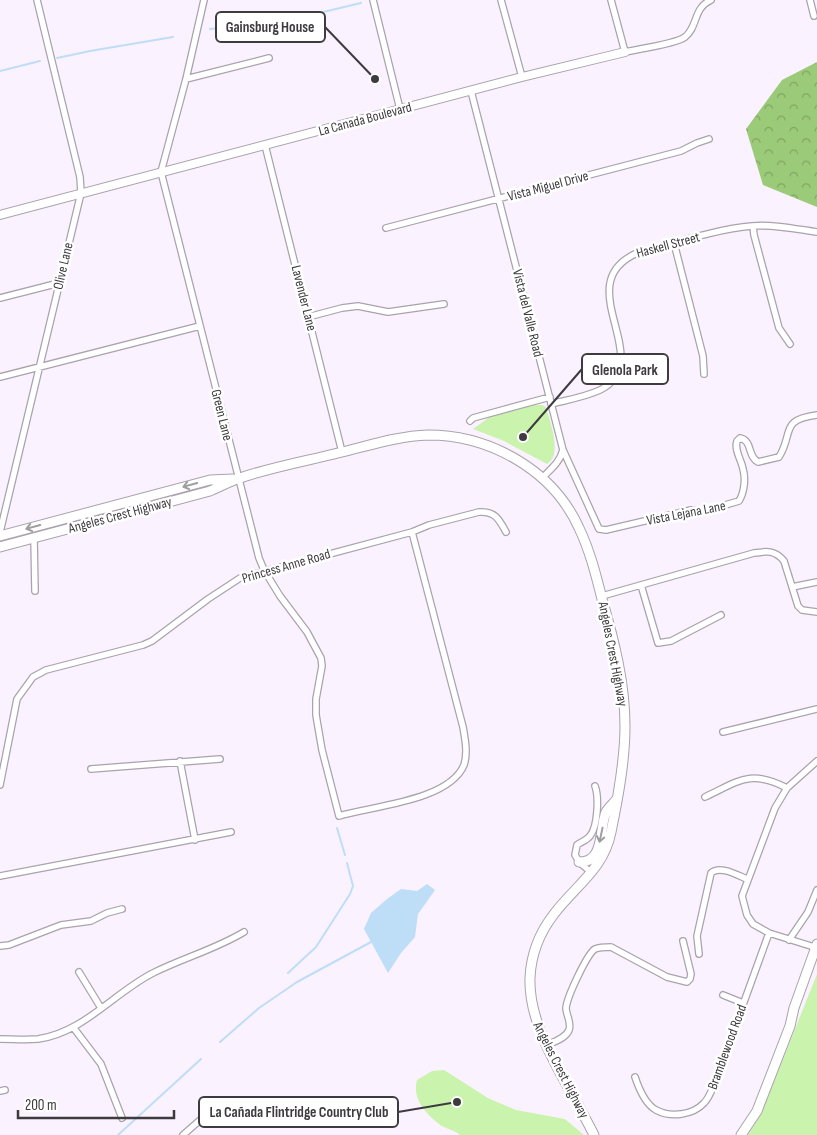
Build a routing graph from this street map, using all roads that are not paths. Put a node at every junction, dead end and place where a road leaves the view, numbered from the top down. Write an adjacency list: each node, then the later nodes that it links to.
1 (37, 0): 18 (street, Olive Lane)
2 (204, 0): 12 (street, Green Lane)
3 (373, 0): 14 (street)
4 (501, 0): 11 (street)
5 (611, 0): 9 (street)
6 (711, 0): 9 (street, La Canada Boulevard)
7 (810, 0): 8 (street)
8 (814, 16)
9 (625, 52): 11 (street, La Canada Boulevard)
10 (269, 58): 12 (street)
11 (522, 77): 13 (street, La Canada Boulevard)
12 (186, 79): 17 (street, Green Lane)
13 (470, 91): 14 (street, La Canada Boulevard); 19 (street, Vista del Valle Road)
14 (400, 109): 16 (street, La Canada Boulevard)
15 (709, 139): 19 (street, Vista Miguel Drive)
16 (264, 145): 17 (street, La Canada Boulevard); 28 (street, Lavender Lane)
17 (161, 172): 18 (street, La Canada Boulevard); 29 (street, Green Lane)
18 (81, 194): 20 (street, La Canada Boulevard); 25 (street, Olive Lane)
19 (498, 200): 22 (street, Vista Miguel Drive); 34 (street, Vista del Valle Road)
20 (0, 215)
21 (753, 226): 23 (street, Haskell Street); 24 (street, Haskell Street); 30 (street)
22 (386, 228)
23 (817, 232)
24 (674, 244): 32 (street); 34 (street, Haskell Street)
25 (59, 283): 26 (street); 31 (street, Olive Lane)
26 (0, 298)
27 (444, 304): 28 (street)
28 (308, 317): 38 (street, Lavender Lane)
29 (200, 326): 31 (street); 39 (street, Green Lane)
30 (790, 344)
31 (39, 367): 33 (street); 42 (street, Olive Lane)
32 (704, 374)
33 (0, 377)
34 (550, 401): 36 (street, Haskell Street); 37 (street, Vista del Valle Road)
35 (817, 415): 41 (street, Vista Lejana Lane)
36 (470, 420)
37 (563, 450): 40 (street); 41 (street, Vista del Valle Road)
38 (342, 452): 39 (main road, Angeles Crest Highway); 40 (main road, Angeles Crest Highway)
39 (238, 478): 45 (main road, Angeles Crest Highway, one-way to 45); 46 (main road, Angeles Crest Highway); 48 (street, Green Lane)
40 (542, 478): 53 (main road, Angeles Crest Highway)
41 (599, 530)
42 (0, 532)
43 (412, 532): 44 (street, Princess Anne Road); 48 (street, Princess Anne Road); 48 (street, Green Lane)
44 (506, 532)
45 (0, 536)
46 (34, 538): 47 (main road, Angeles Crest Highway); 52 (street)
47 (0, 547)
48 (264, 570): 62 (street, Princess Anne Road)
49 (817, 582): 51 (street)
50 (641, 585): 51 (street); 53 (street); 55 (street)
51 (792, 587): 54 (street)
52 (35, 591)
53 (602, 596): 66 (main road, Angeles Crest Highway)
54 (817, 612)
55 (721, 615)
56 (817, 709): 57 (street)
57 (723, 732)
58 (220, 759): 59 (street)
59 (180, 761): 61 (street); 68 (street)
60 (817, 762): 64 (street)
61 (91, 769)
62 (0, 785)
63 (595, 786): 69 (street)
64 (787, 788): 65 (street); 72 (street)
65 (705, 797)
66 (616, 800): 69 (main road, one-way to 69); 70 (main road, Angeles Crest Highway)
67 (232, 832): 68 (street)
68 (195, 840): 71 (street)
69 (580, 862): 70 (street)
70 (592, 873): 89 (main road, Angeles Crest Highway)
71 (0, 876)
72 (747, 878): 76 (street); 81 (street)
73 (817, 890): 77 (street)
74 (122, 909): 79 (street)
75 (244, 932): 85 (street)
76 (768, 933): 77 (street); 84 (street, Bramblewood Road)
77 (789, 940): 80 (street)
78 (683, 941): 89 (street)
79 (0, 946)
80 (817, 947): 86 (main road)
81 (699, 954)
82 (79, 972): 85 (street)
83 (723, 996): 84 (street)
84 (743, 1003): 90 (street, Bramblewood Road)
85 (101, 1008): 87 (street)
86 (794, 1008): 96 (main road); 97 (main road)
87 (73, 1027): 88 (street); 92 (street)
88 (0, 1039)
89 (547, 1045): 93 (main road, Angeles Crest Highway)
90 (635, 1077)
91 (216, 1106): 94 (street)
92 (122, 1118)
93 (594, 1132): 95 (main road, Angeles Crest Highway)
94 (187, 1134)
95 (602, 1135)
96 (733, 1135)
97 (741, 1135)

